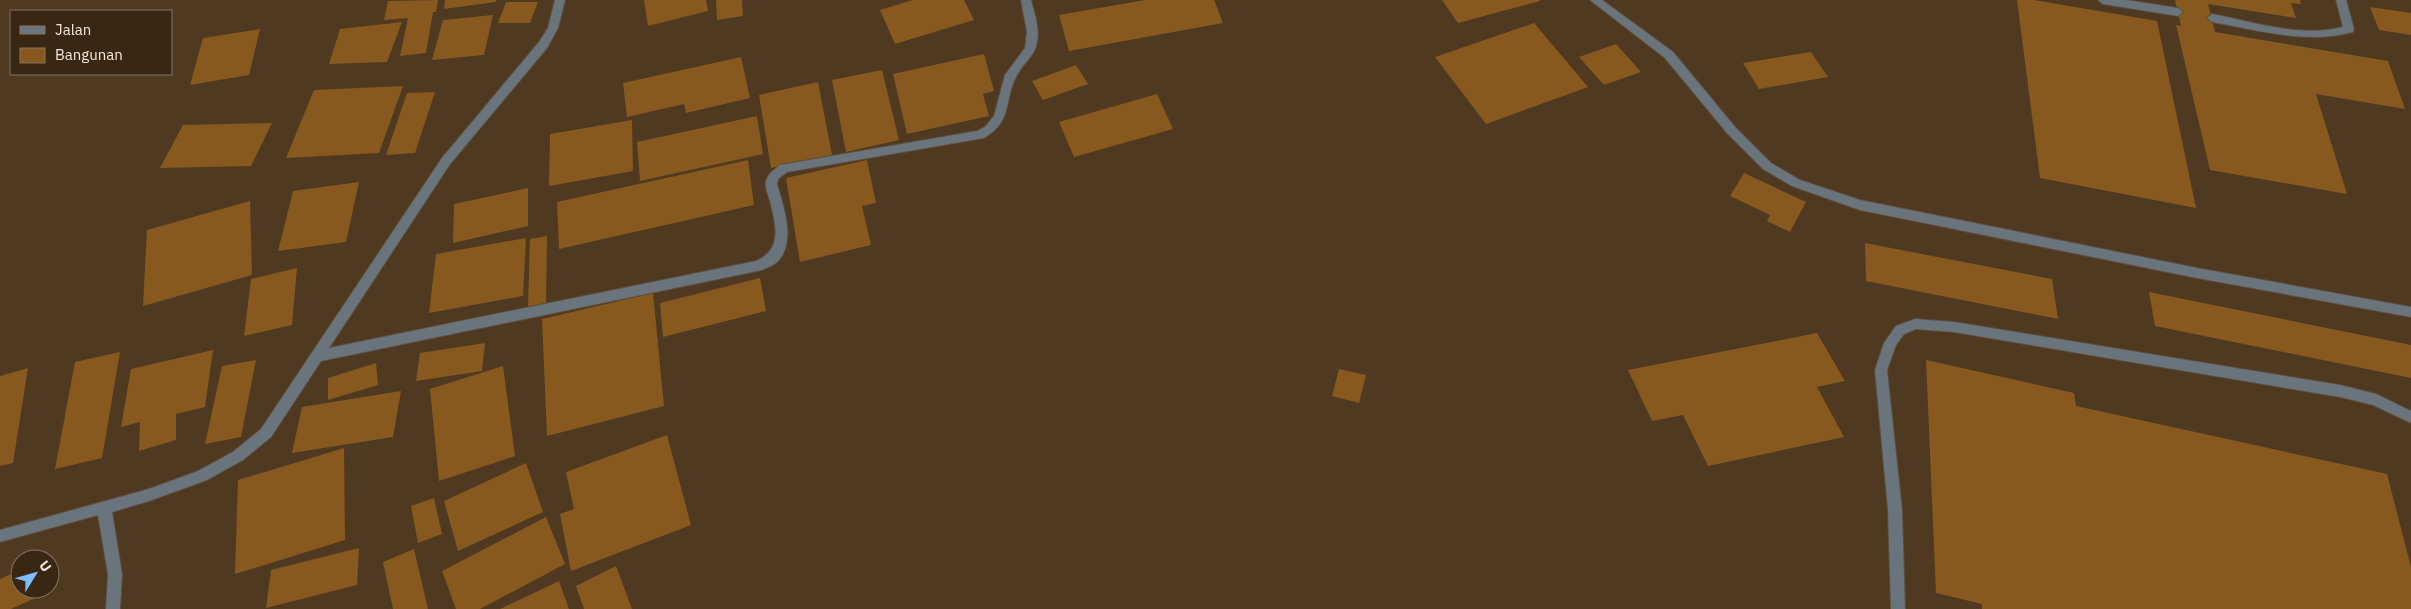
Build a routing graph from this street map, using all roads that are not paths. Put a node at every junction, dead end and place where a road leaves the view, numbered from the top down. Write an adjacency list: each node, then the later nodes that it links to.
1 (560, 0): 9 (street)
2 (1026, 0): 9 (street)
3 (1595, 0): 8 (street)
4 (2103, 0): 6 (street)
5 (2341, 0): 7 (street)
6 (2178, 12)
7 (2212, 18)
8 (2411, 312)
9 (318, 356): 11 (street)
10 (2411, 417): 14 (street)
11 (104, 507): 12 (street); 13 (street)
12 (0, 536)
13 (112, 609)
14 (1898, 609)

